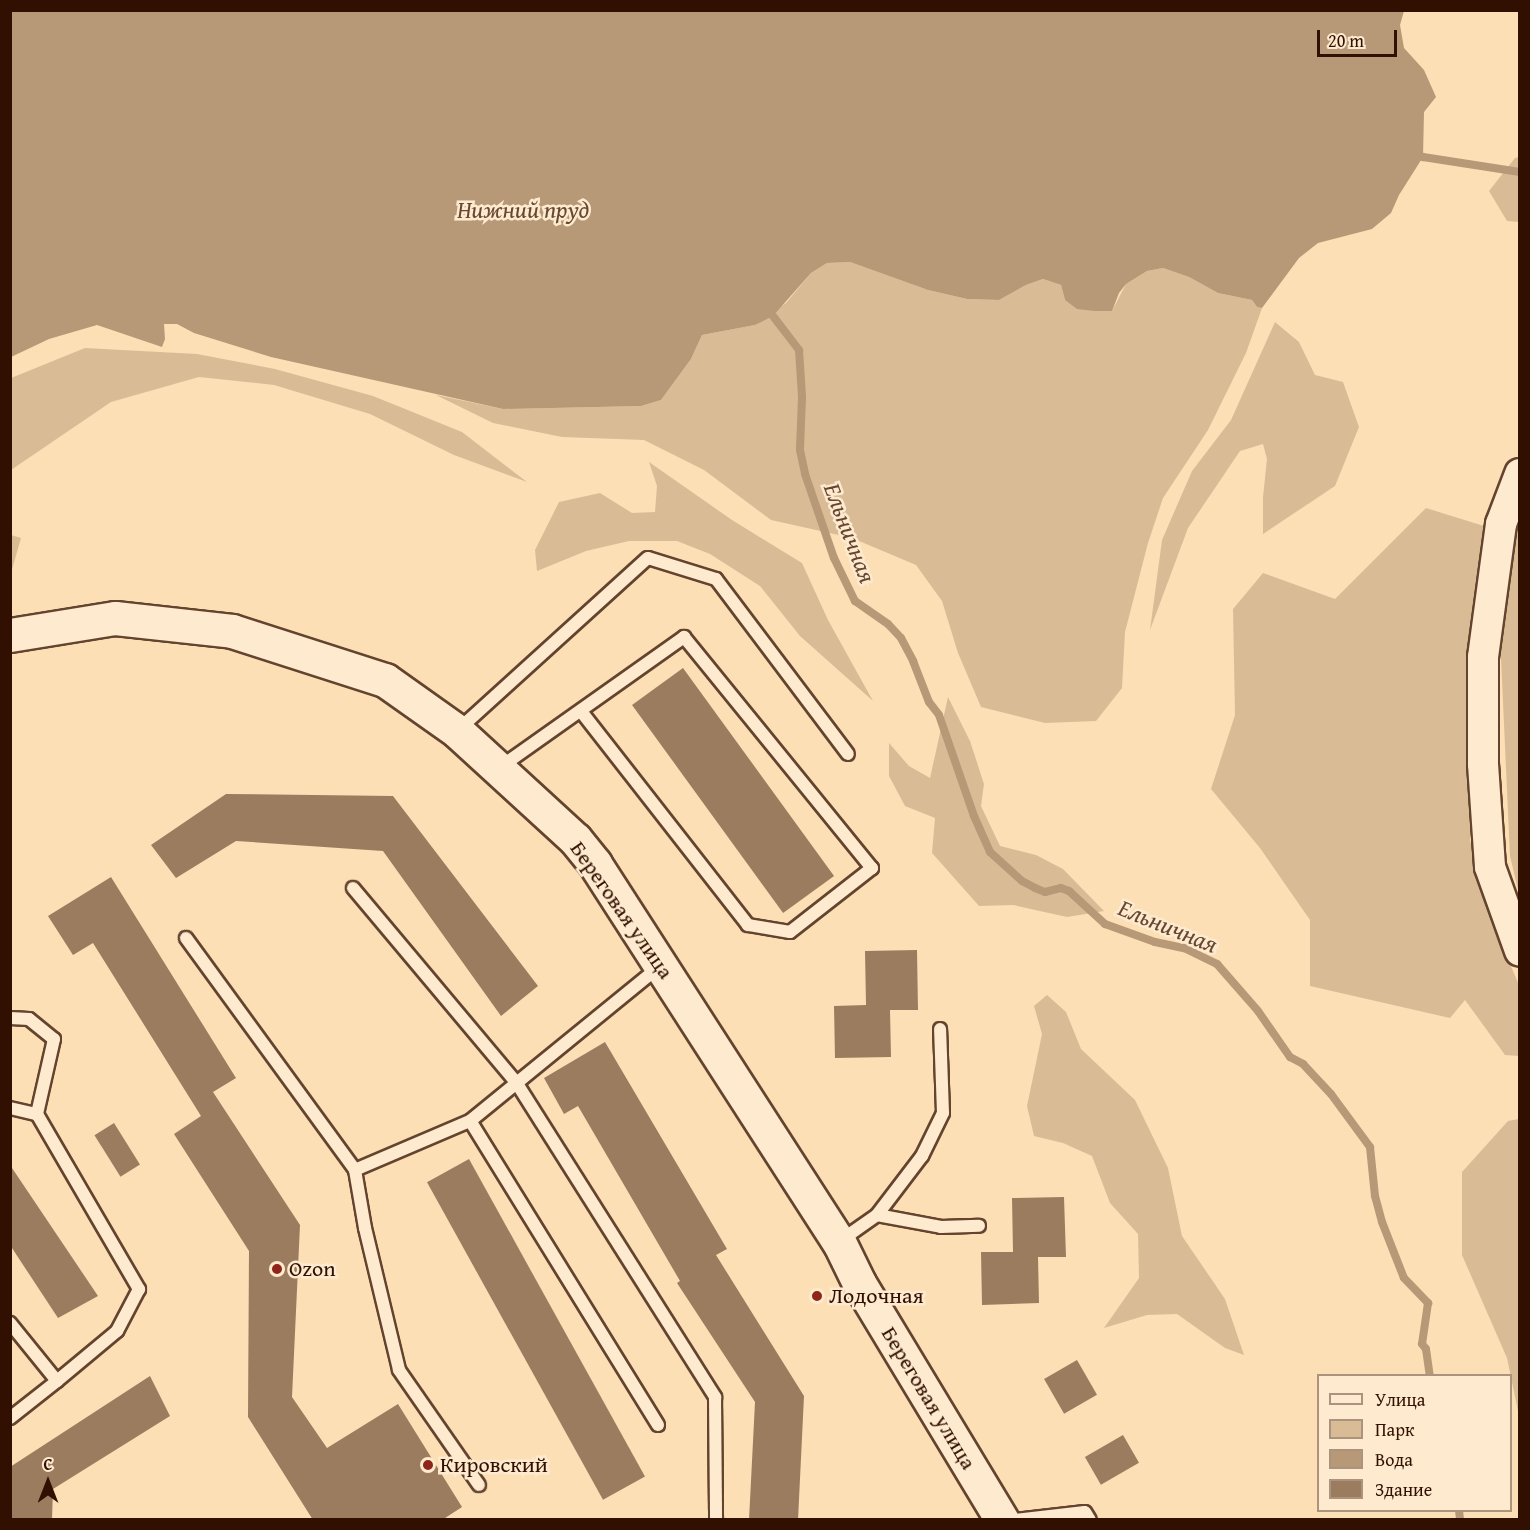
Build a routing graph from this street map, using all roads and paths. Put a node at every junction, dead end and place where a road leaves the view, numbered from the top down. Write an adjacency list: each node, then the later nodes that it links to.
1 (1520, 474): 9 (street)
2 (10, 635): 4 (main road, Береговая улица)
3 (581, 711): 3 (lane); 6 (lane)
4 (457, 731): 5 (lane); 6 (main road, Береговая улица)
5 (848, 754)
6 (498, 769): 10 (main road, Береговая улица)
7 (353, 888): 13 (lane)
8 (186, 939): 17 (lane)
9 (1520, 951)
10 (660, 967): 13 (lane); 20 (main road, Береговая улица)
11 (10, 1018): 15 (lane)
12 (940, 1029): 18 (lane)
13 (516, 1082): 16 (lane); 26 (lane)
14 (10, 1108): 15 (lane)
15 (37, 1114): 22 (lane)
16 (470, 1121): 17 (lane); 24 (lane)
17 (355, 1170): 25 (lane)
18 (878, 1215): 19 (lane); 20 (lane)
19 (980, 1226)
20 (839, 1242): 27 (main road, Береговая улица)
21 (10, 1323): 22 (lane)
22 (57, 1381): 23 (lane)
23 (10, 1418)
24 (658, 1425)
25 (479, 1485)
26 (716, 1520)
27 (1002, 1520)
28 (1015, 1520): 29 (lane)
29 (1090, 1520)

